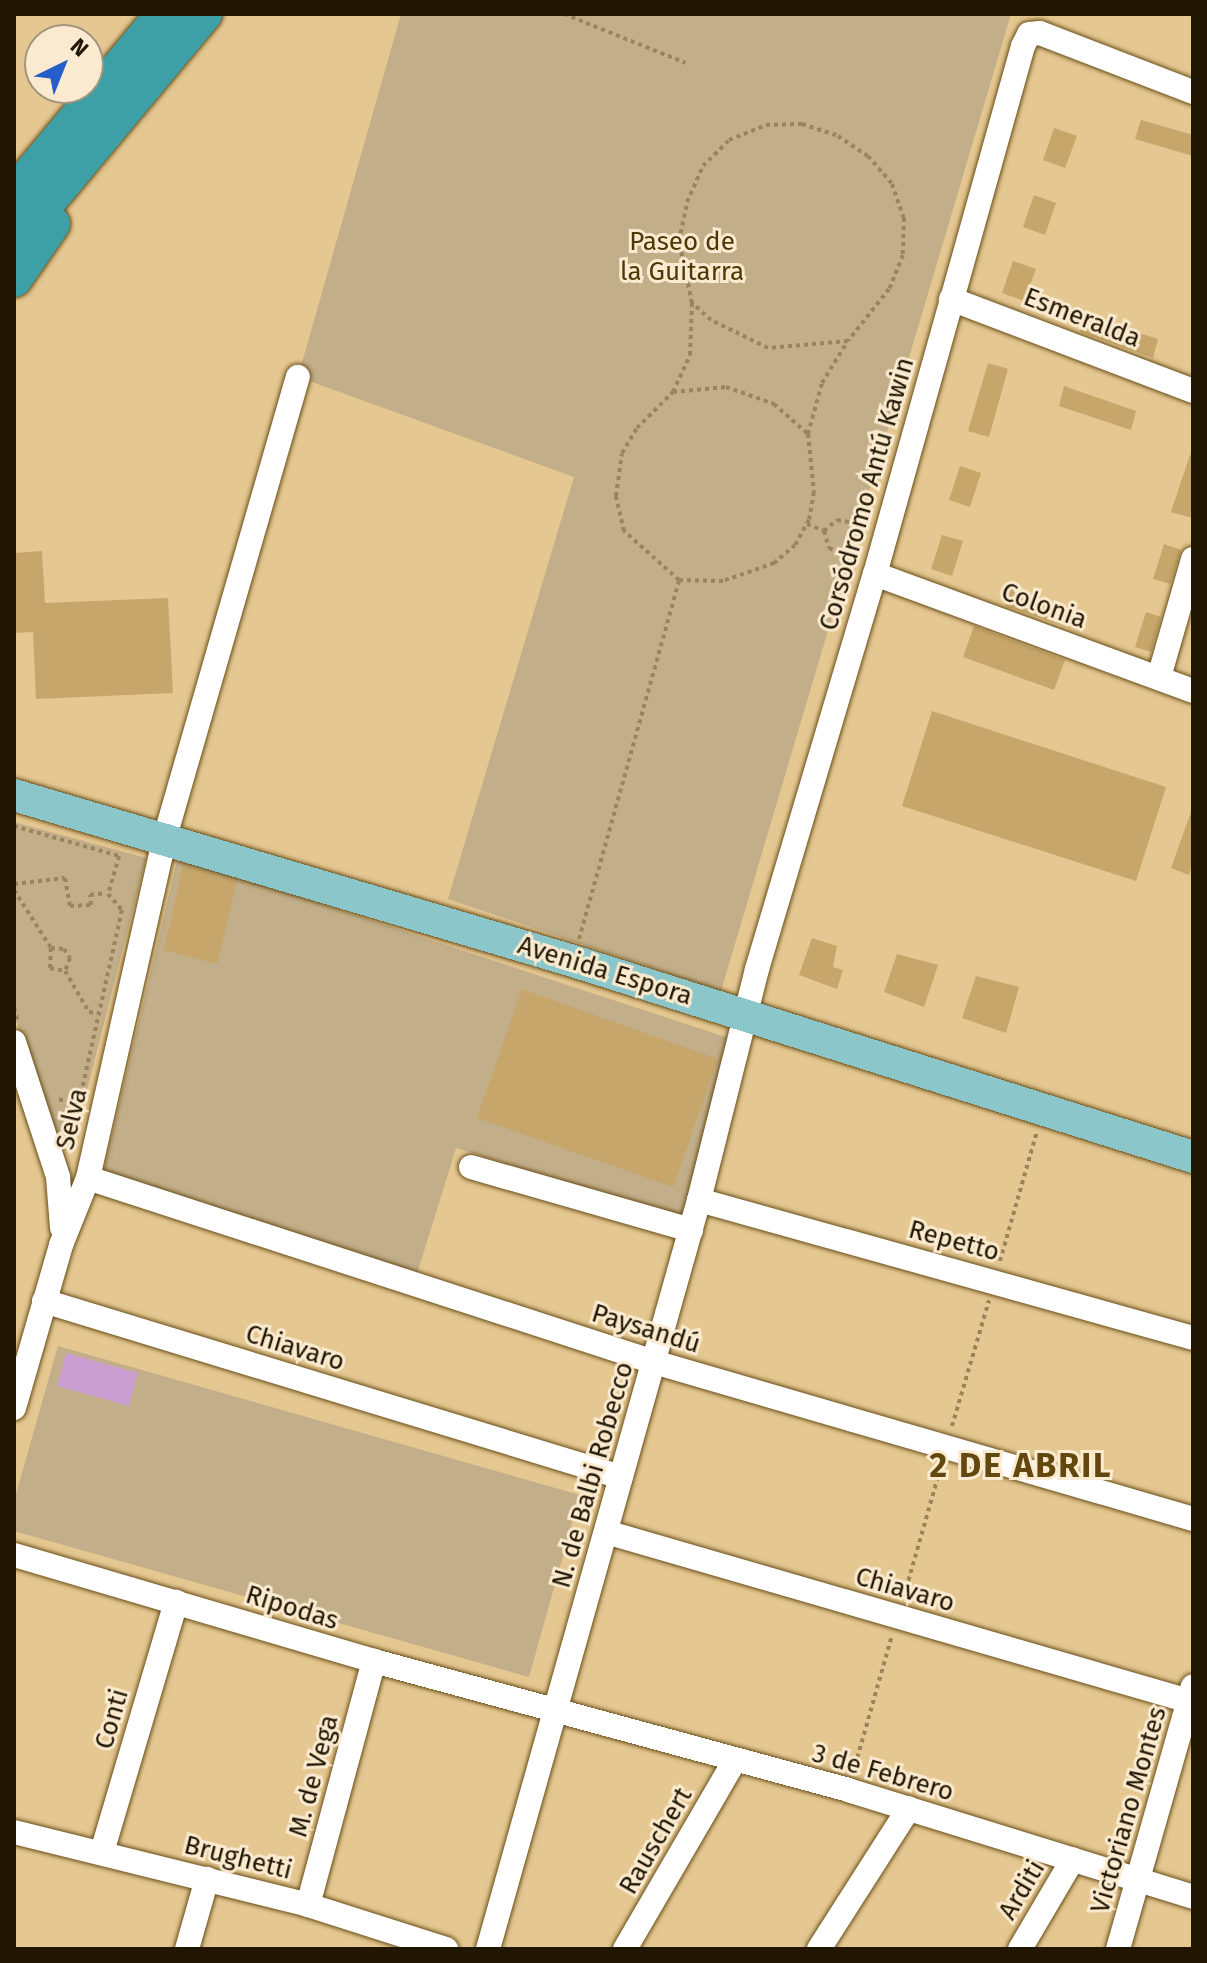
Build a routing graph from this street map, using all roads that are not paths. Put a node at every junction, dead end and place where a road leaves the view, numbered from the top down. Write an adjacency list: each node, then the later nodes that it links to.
1 (164, 14): 5 (highway)
2 (204, 14): 3 (highway)
3 (172, 53): 6 (highway); 7 (highway)
4 (1193, 92): 8 (street, Corsódromo Antú Kawin)
5 (14, 194)
6 (14, 242)
7 (14, 279)
8 (951, 299): 10 (street, Esmeralda); 12 (street, Corsódromo Antú Kawin)
9 (298, 377): 16 (street, Selva)
10 (1193, 391)
11 (1193, 559): 13 (street)
12 (875, 574): 13 (street, Colonia); 17 (street, Corsódromo Antú Kawin)
13 (1159, 677): 14 (street, Colonia)
14 (1193, 691)
15 (14, 795): 16 (main road, Avenida Espora)
16 (165, 837): 18 (main road, Avenida Espora); 22 (street, Selva)
17 (757, 969): 18 (street, N. de Balbi Robecco)
18 (745, 1014): 20 (main road, Avenida Espora); 23 (street, N. de Balbi Robecco)
19 (16, 1032): 25 (street)
20 (1193, 1157)
21 (471, 1167): 24 (street)
22 (88, 1178): 25 (street, Selva); 28 (street, Paysandú)
23 (699, 1200): 24 (street, N. de Balbi Robecco); 27 (street, Repetto)
24 (691, 1230): 28 (street, N. de Balbi Robecco)
25 (61, 1245): 26 (street, Selva)
26 (44, 1301): 29 (street, Selva); 30 (street, Chiavaro)
27 (1193, 1338)
28 (654, 1362): 30 (street, N. de Balbi Robecco); 31 (street, Paysandú)
29 (14, 1408)
30 (621, 1477): 32 (street, N. de Balbi Robecco)
31 (1193, 1519)
32 (606, 1532): 36 (street, Chiavaro); 37 (street, N. de Balbi Robecco)
33 (14, 1555): 34 (street, Ripodas)
34 (176, 1602): 35 (street, Ripodas); 41 (street, Conti)
35 (374, 1661): 37 (street, Ripodas); 46 (street, M. de Vega)
36 (1191, 1693): 44 (street, Victoriano Montes)
37 (556, 1707): 38 (street, 3 de Febrero); 49 (street, N. de Balbi Robecco)
38 (735, 1760): 39 (street, 3 de Febrero); 50 (street, Rauschert)
39 (909, 1808): 42 (street, 3 de Febrero); 51 (street)
40 (14, 1832): 41 (street, Brughetti)
41 (102, 1852): 43 (street, Brughetti)
42 (1073, 1859): 44 (street, 3 de Febrero); 52 (street, Arditi)
43 (207, 1879): 46 (street, Brughetti); 47 (street)
44 (1138, 1882): 45 (street, 3 de Febrero); 53 (street, Victoriano Montes)
45 (1193, 1897)
46 (308, 1905): 48 (street, Brughetti)
47 (187, 1949)
48 (446, 1949)
49 (488, 1949)
50 (625, 1949)
51 (819, 1949)
52 (1020, 1949)
53 (1118, 1949)

